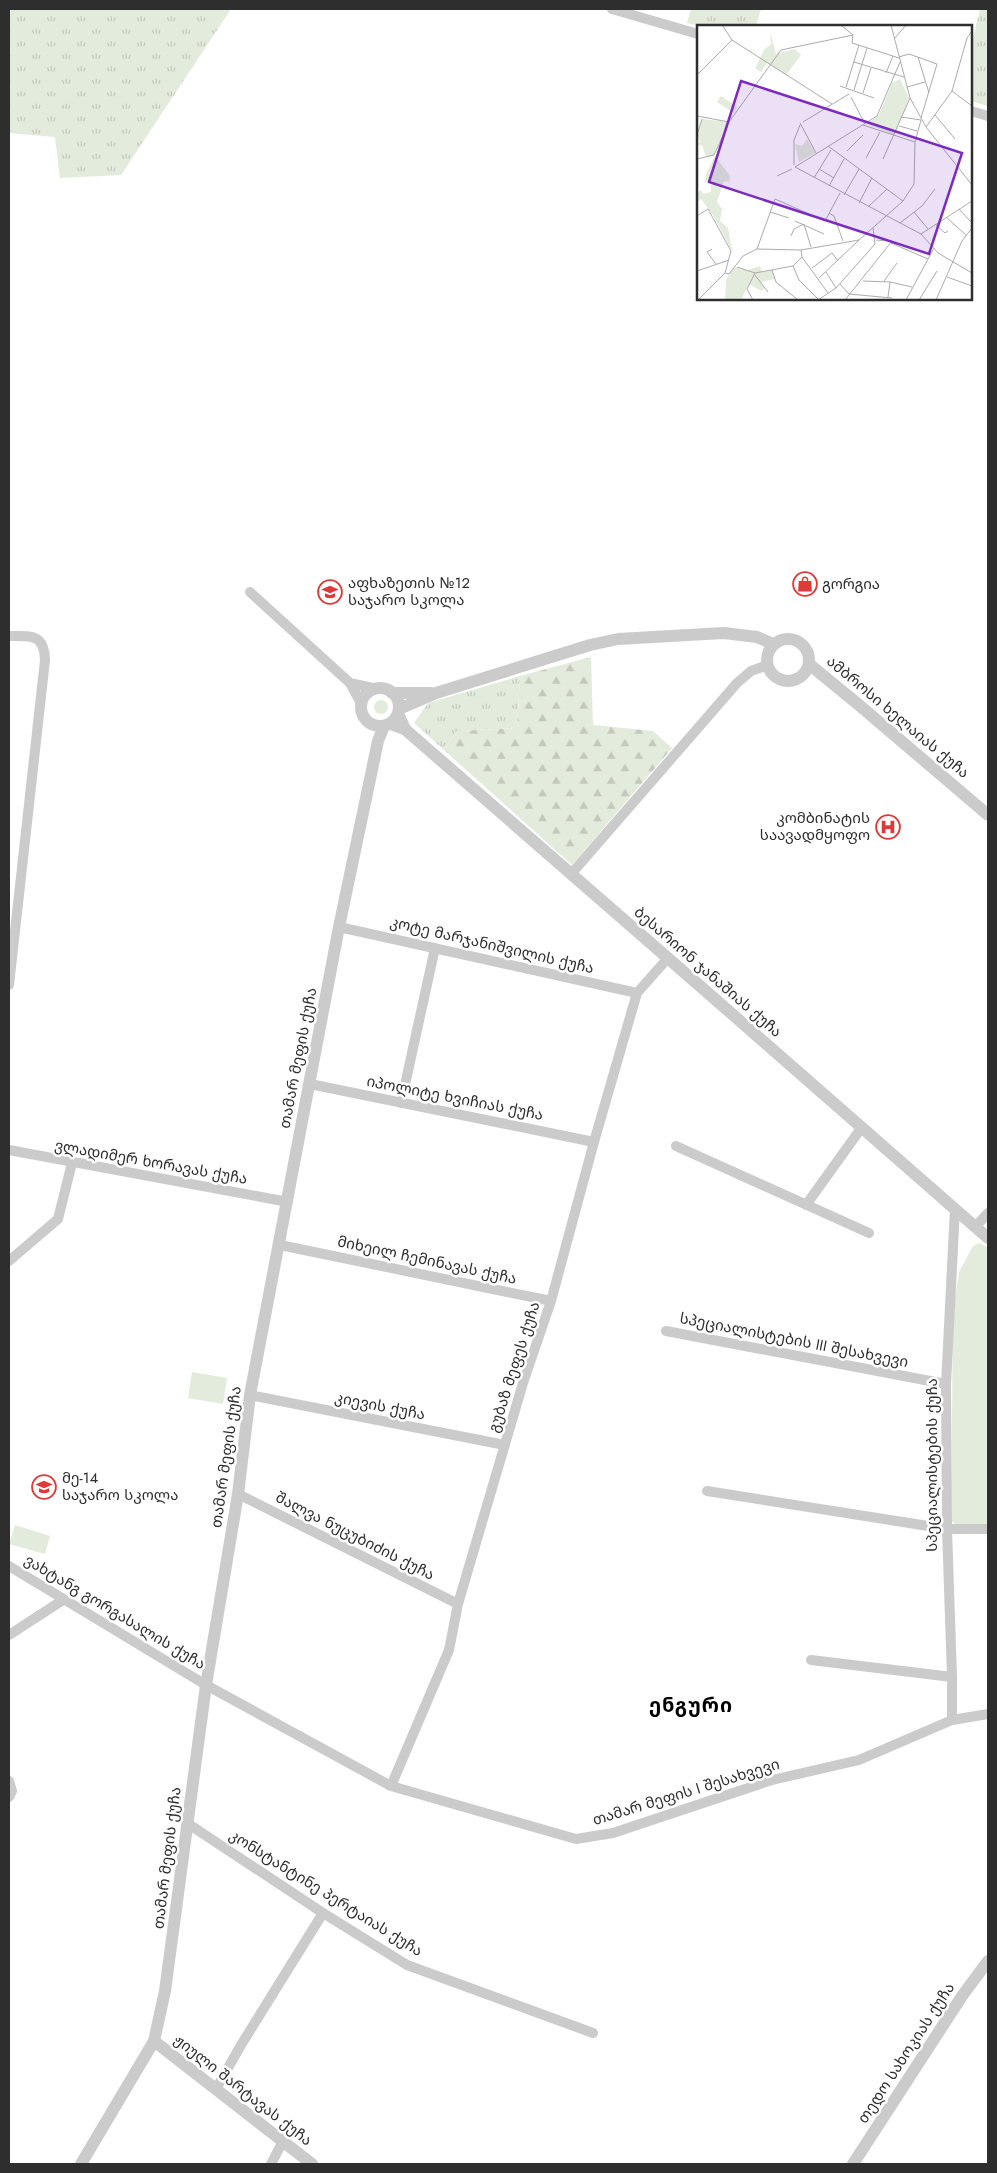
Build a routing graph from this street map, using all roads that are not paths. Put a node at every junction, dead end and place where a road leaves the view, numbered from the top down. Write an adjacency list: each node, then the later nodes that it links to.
1 (612, 9): 2 (street)
2 (697, 34)
3 (972, 111): 4 (street)
4 (988, 116)
5 (250, 592): 10 (street)
6 (9, 636): 25 (street)
7 (773, 644): 8 (street); 9 (street); 13 (street)
8 (768, 664): 9 (street); 21 (street)
9 (809, 664): 20 (street, ამბროსი ხელაიას ქუჩა)
10 (350, 683): 11 (street); 14 (street)
11 (377, 689): 12 (street); 14 (street)
12 (392, 693): 13 (street); 15 (street)
13 (436, 693): 15 (street)
14 (362, 705): 16 (street)
15 (399, 710): 17 (street); 18 (street)
16 (366, 720): 17 (street); 19 (street)
17 (386, 725): 18 (street); 19 (street, თამარ მეფის ქუჩა)
18 (407, 731): 21 (street, ბესარიონ ჯანაშიას ქუჩა)
19 (378, 741): 22 (street, თამარ მეფის ქუჩა)
20 (988, 815)
21 (572, 873): 24 (street, ბესარიონ ჯანაშიას ქუჩა)
22 (339, 927): 23 (street, კოტე მარჯანიშვილის ქუჩა); 27 (street, თამარ მეფის ქუჩა)
23 (435, 948): 26 (street, კოტე მარჯანიშვილის ქუჩა); 28 (street)
24 (668, 959): 26 (street, გუბაზ მეფეს ქუჩა); 29 (street, ბესარიონ ჯანაშიას ქუჩა)
25 (9, 981)
26 (638, 993): 30 (street, გუბაზ მეფეს ქუჩა)
27 (310, 1084): 28 (street, იპოლიტე ხვიჩიას ქუჩა); 34 (street, თამარ მეფის ქუჩა)
28 (401, 1103): 30 (street, იპოლიტე ხვიჩიას ქუჩა)
29 (862, 1126): 35 (street); 36 (street, ბესარიონ ჯანაშიას ქუჩა)
30 (594, 1142): 43 (street, გუბაზ მეფეს ქუჩა)
31 (676, 1146): 35 (street)
32 (9, 1150): 33 (street, ვლადიმერ ხორავას ქუჩა)
33 (72, 1163): 34 (street, ვლადიმერ ხორავას ქუჩა); 42 (street)
34 (288, 1202): 41 (street, თამარ მეფის ქუჩა)
35 (806, 1205): 39 (street)
36 (956, 1209): 38 (street, ბესარიონ ჯანაშიას ქუჩა); 45 (street, სპეციალისტების ქუჩა)
37 (988, 1213): 38 (street)
38 (975, 1227): 40 (street, ბესარიონ ჯანაშიას ქუჩა)
39 (869, 1233)
40 (988, 1238)
41 (280, 1245): 43 (street, მიხეილ ჩემინავას ქუჩა); 46 (street, თამარ მეფის ქუჩა)
42 (9, 1261)
43 (551, 1301): 47 (street, გუბაზ მეფეს ქუჩა)
44 (666, 1331): 45 (street, სპეციალისტების III შესახვევი)
45 (946, 1384): 50 (street, სპეციალისტების ქუჩა)
46 (250, 1395): 47 (street, კიევის ქუჩა); 49 (street, თამარ მეფის ქუჩა)
47 (505, 1445): 54 (street, გუბაზ მეფეს ქუჩა)
48 (707, 1491): 50 (street)
49 (238, 1494): 54 (street, შალვა ნუცუბიძის ქუჩა); 58 (street, თამარ მეფის ქუჩა)
50 (947, 1529): 51 (street); 57 (street, სპეციალისტების ქუჩა)
51 (988, 1529)
52 (9, 1566): 53 (street, ვახტანგ გორგასალის ქუჩა)
53 (63, 1600): 55 (street); 58 (street, ვახტანგ გორგასალის ქუჩა)
54 (458, 1604): 62 (street, გუბაზ მეფეს ქუჩა)
55 (9, 1636)
56 (811, 1660): 57 (street)
57 (952, 1677): 60 (street, სპეციალისტების ქუჩა)
58 (206, 1685): 62 (street, თამარ მეფის I შესახვევი); 64 (street, თამარ მეფის ქუჩა)
59 (988, 1714): 60 (street, თამარ მეფის I შესახვევი)
60 (952, 1720): 62 (street, თამარ მეფის I შესახვევი)
61 (9, 1781): 63 (street)
62 (391, 1786)
63 (9, 1797)
64 (187, 1824): 65 (street, კონსტანტინე პერტაიას ქუჩა); 68 (street, თამარ მეფის ქუჩა)
65 (323, 1913): 67 (street, კონსტანტინე პერტაიას ქუჩა); 69 (street)
66 (988, 1961): 74 (street, თედო სახოკიას ქუჩა)
67 (593, 2033)
68 (154, 2041): 69 (street, ჟიული შარტავას ქუჩა); 71 (street, თამარ მეფის ქუჩა)
69 (216, 2089): 70 (street, ჟიული შარტავას ქუჩა)
70 (283, 2141): 72 (street); 73 (street, ჟიული შარტავას ქუჩა)
71 (81, 2164)
72 (271, 2164)
73 (312, 2164)
74 (853, 2164)

